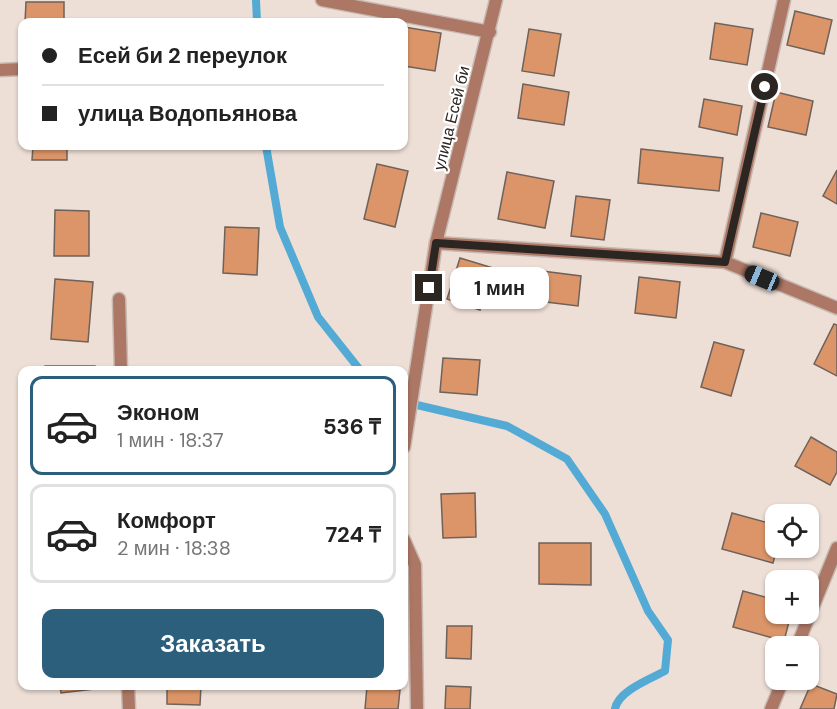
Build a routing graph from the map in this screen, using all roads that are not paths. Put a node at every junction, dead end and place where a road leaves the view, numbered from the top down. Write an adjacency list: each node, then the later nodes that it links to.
1 (322, 0): 4 (street)
2 (496, 0): 4 (street, улица Есей би)
3 (784, 0): 8 (street)
4 (490, 33): 7 (street, улица Есей би)
5 (18, 69): 6 (street)
6 (0, 70)
7 (436, 243): 8 (street); 12 (street, улица Есей би)
8 (725, 262): 10 (street)
9 (119, 299): 11 (street)
10 (837, 308)
11 (121, 366)
12 (408, 422)
13 (837, 548): 15 (street)
14 (408, 549): 19 (street)
15 (801, 636)
16 (128, 690): 18 (street)
17 (779, 690): 20 (street)
18 (129, 709)
19 (417, 709)
20 (771, 709)

